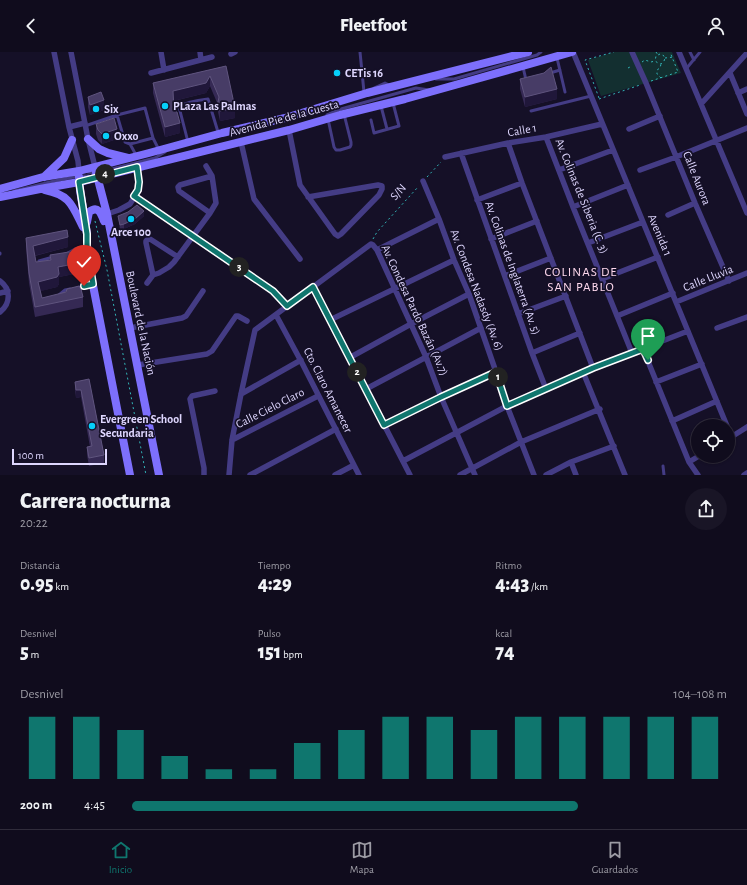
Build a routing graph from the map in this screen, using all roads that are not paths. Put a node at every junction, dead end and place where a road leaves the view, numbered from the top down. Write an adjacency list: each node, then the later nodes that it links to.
1 (54, 52): 46 (street)
2 (71, 52): 44 (street)
3 (161, 52): 19 (street)
4 (200, 52): 16 (street)
5 (360, 52): 31 (lane)
6 (528, 52): 25 (main road, Avenida Pie de la Cuesta)
7 (541, 52): 25 (lane)
8 (572, 52): 14 (main road, Avenida Pie de la Cuesta); 32 (street, Avenida 1)
9 (632, 52): 40 (street, Calle Aurora)
10 (690, 52): 17 (lane)
11 (700, 52): 17 (lane)
12 (680, 53): 21 (street)
13 (747, 53): 22 (street)
14 (557, 56): 18 (main road, Avenida Pie de la Cuesta); 20 (lane)
15 (212, 57): 16 (street)
16 (201, 60): 19 (street)
17 (694, 60): 21 (lane)
18 (522, 66): 26 (lane); 28 (main road, Avenida Pie de la Cuesta)
19 (164, 70): 23 (street)
20 (560, 70): 24 (lane); 29 (lane)
21 (686, 70): 34 (street)
22 (730, 73): 30 (street); 34 (street)
23 (151, 74)
24 (546, 74)
25 (425, 78): 31 (main road, Avenida Pie de la Cuesta)
26 (532, 78)
27 (747, 89): 30 (street)
28 (437, 90): 33 (main road, Avenida Pie de la Cuesta); 45 (lane)
29 (565, 92)
30 (738, 93): 38 (street)
31 (366, 94): 51 (main road, Avenida Pie de la Cuesta)
32 (591, 96): 36 (lane); 43 (street, Avenida 1)
33 (393, 102): 35 (main road, Avenida Pie de la Cuesta); 50 (lane)
34 (701, 104): 56 (street)
35 (381, 105): 37 (main road, Avenida Pie de la Cuesta); 50 (lane)
36 (531, 111)
37 (344, 114): 41 (main road, Avenida Pie de la Cuesta); 41 (lane)
38 (747, 114)
39 (117, 115): 44 (lane); 53 (lane); 59 (lane)
40 (660, 116): 48 (street); 67 (street, Calle Aurora)
41 (328, 119): 45 (main road, Avenida Pie de la Cuesta)
42 (371, 120): 50 (lane)
43 (602, 124): 52 (street, Calle 1); 62 (street, Avenida 1)
44 (85, 125): 46 (street); 54 (street)
45 (307, 125): 49 (main road, Avenida Pie de la Cuesta)
46 (68, 127): 55 (street)
47 (747, 128): 56 (street)
48 (629, 129)
49 (289, 130): 57 (main road, Avenida Pie de la Cuesta); 83 (street)
50 (387, 130)
51 (219, 134): 58 (main road, Avenida Pie de la Cuesta); 58 (lane)
52 (546, 137): 60 (street, Calle 1); 70 (street, Av. Colinas de Siberia (C. 3))
53 (153, 138): 59 (lane); 63 (lane)
54 (88, 139): 65 (main road); 72 (street)
55 (72, 140): 73 (street); 75 (main road)
56 (716, 141): 67 (street); 88 (street)
57 (241, 142): 69 (main road, Avenida Pie de la Cuesta); 105 (street)
58 (188, 143): 61 (main road, Avenida Pie de la Cuesta)
59 (130, 144): 65 (lane)
60 (508, 144): 64 (street, Calle 1); 77 (street)
61 (173, 147): 63 (main road, Avenida Pie de la Cuesta); 72 (lane)
62 (613, 150): 70 (street); 78 (street, Avenida 1)
63 (159, 151): 65 (main road, Avenida Pie de la Cuesta)
64 (461, 153): 66 (street, Calle 1); 84 (street, Av. Colinas de Inglaterra (Av. 5))
65 (133, 157): 72 (main road, Avenida Pie de la Cuesta)
66 (445, 157)
67 (676, 157): 71 (street); 85 (street, Calle Aurora)
68 (206, 166): 74 (street)
69 (137, 167): 72 (main road, Avenida Pie de la Cuesta); 81 (street)
70 (559, 170): 86 (street, Av. Colinas de Siberia (C. 3))
71 (640, 170)
72 (96, 172): 73 (main road, Avenida Pie de la Cuesta); 89 (main road, Boulevard de la Nación)
73 (79, 176): 75 (main road, Avenida Pie de la Cuesta); 80 (main road, Avenida Pie de la Cuesta); 82 (lane); 94 (main road)
74 (212, 176): 87 (street); 87 (street)
75 (43, 177): 79 (main road, Avenida Pie de la Cuesta)
76 (423, 181): 91 (street, Av. Condesa Nadasdy (Av. 6))
77 (522, 183): 84 (street); 92 (street)
78 (628, 185): 86 (street); 93 (street, Avenida 1)
79 (0, 189)
80 (40, 189): 82 (main road, Avenida Pie de la Cuesta); 94 (main road)
81 (134, 196): 89 (street); 95 (street)
82 (0, 197)
83 (308, 197): 83 (street)
84 (477, 200): 96 (street, Av. Colinas de Inglaterra (Av. 5))
85 (695, 203): 90 (street); 114 (street, Calle Aurora)
86 (573, 207): 97 (street, Av. Colinas de Siberia (C. 3))
87 (210, 213): 95 (street)
88 (747, 213)
89 (107, 214): 108 (main road, Boulevard de la Nación)
90 (668, 215)
91 (439, 219): 99 (street); 106 (street, Av. Condesa Nadasdy (Av. 6))
92 (537, 221): 96 (street); 103 (street)
93 (643, 222): 97 (street); 104 (street, Avenida 1)
94 (87, 234): 98 (main road); 108 (main road)
95 (193, 236): 102 (street); 127 (street)
96 (491, 239): 111 (street, Av. Colinas de Inglaterra (Av. 5))
97 (588, 243): 112 (street, Av. Colinas de Siberia (C. 3))
98 (87, 246): 100 (lane); 115 (main road)
99 (377, 250): 117 (street, Av. Condesa Pardo Bazán (Av.7)); 118 (street, Av. Condesa Pardo Bazán (Av.7))
100 (62, 255)
101 (57, 256): 107 (lane)
102 (178, 257): 110 (street); 110 (street)
103 (551, 258): 111 (street); 125 (street)
104 (658, 258): 112 (street); 122 (street, Avenida 1)
105 (300, 259)
106 (454, 260): 118 (street); 123 (street, Av. Condesa Nadasdy (Av. 6))
107 (39, 261)
108 (118, 270): 136 (main road, Boulevard de la Nación)
109 (747, 273): 114 (street, Calle Lluvia)
110 (153, 275): 116 (street)
111 (505, 276): 129 (street, Av. Colinas de Inglaterra (Av. 5))
112 (602, 279): 131 (street, Av. Colinas de Siberia (C. 3))
113 (0, 281): 119 (street)
114 (729, 281): 126 (street, Calle Lluvia)
115 (93, 284): 124 (lane); 179 (main road)
116 (147, 284)
117 (313, 287): 127 (street); 133 (street)
118 (395, 288): 133 (street); 135 (street, Av. Condesa Pardo Bazán (Av.7))
119 (8, 291): 121 (street); 128 (street)
120 (203, 291): 136 (street)
121 (0, 293)
122 (673, 293): 126 (street, Avenida 1); 131 (street)
123 (469, 294): 135 (street); 137 (street, Av. Condesa Nadasdy (Av. 6))
124 (53, 296)
125 (566, 296): 129 (street); 140 (street)
126 (676, 302): 139 (street, Avenida 1)
127 (287, 306): 130 (street)
128 (0, 312)
129 (518, 314): 142 (street, Av. Colinas de Inglaterra (Av. 5))
130 (276, 315): 146 (street, Cto. Claro Amanecer); 156 (street)
131 (617, 316): 143 (street, Av. Colinas de Siberia (C. 3))
132 (747, 317): 138 (street)
133 (330, 320): 145 (street)
134 (247, 321): 148 (street)
135 (411, 324): 144 (street, Av. Condesa Pardo Bazán (Av.7)); 145 (street)
136 (130, 328): 148 (main road, Boulevard de la Nación)
137 (481, 328): 144 (street); 150 (street, Av. Condesa Nadasdy (Av. 6))
138 (717, 328)
139 (688, 331): 141 (street); 147 (street, Avenida 1)
140 (580, 333): 142 (street); 149 (street)
141 (643, 349): 143 (street); 152 (street)
142 (532, 353): 154 (street, Av. Colinas de Inglaterra (Av. 5))
143 (632, 353): 149 (street)
144 (426, 357): 153 (street); 158 (street, Av. Condesa Pardo Bazán (Av.7))
145 (350, 358): 153 (street)
146 (300, 360): 156 (street); 157 (street, Cto. Claro Amanecer)
147 (702, 364): 152 (street); 159 (street, Avenida 1)
148 (138, 366): 180 (main road, Boulevard de la Nación)
149 (593, 368): 151 (street)
150 (496, 372): 158 (street); 160 (street, Av. Condesa Nadasdy (Av. 6))
151 (583, 372): 154 (street); 161 (street)
152 (656, 382): 163 (street)
153 (366, 389): 164 (street)
154 (546, 389): 160 (street)
155 (215, 391): 181 (street)
156 (241, 394): 169 (street)
157 (318, 396): 166 (street, Cto. Claro Amanecer); 169 (street, Calle Cielo Claro)
158 (441, 397): 164 (street); 167 (street, Av. Condesa Pardo Bazán (Av.7))
159 (718, 401): 162 (street, Avenida 1); 163 (street)
160 (507, 406): 167 (street); 170 (street, Av. Condesa Nadasdy (Av. 6))
161 (599, 409): 170 (street); 171 (street)
162 (725, 419)
163 (672, 421): 174 (street)
164 (384, 425): 172 (street)
165 (747, 427): 168 (street)
166 (336, 429): 175 (street, Cto. Claro Amanecer); 183 (street)
167 (456, 432): 172 (street); 177 (street, Av. Condesa Pardo Bazán (Av.7))
168 (735, 435)
169 (232, 440): 182 (street)
170 (521, 442): 177 (street); 189 (street, Av. Condesa Nadasdy (Av. 6))
171 (613, 446): 173 (street); 192 (street)
172 (403, 461): 186 (street)
173 (571, 462): 190 (street); 191 (street)
174 (689, 462): 194 (street)
175 (354, 465): 184 (street); 185 (street, Cto. Claro Amanecer)
176 (663, 466): 193 (lane)
177 (472, 468): 187 (street); 188 (street, Av. Condesa Pardo Bazán (Av.7))
178 (747, 473): 195 (street)
179 (130, 475)
180 (159, 475)
181 (204, 475)
182 (229, 475)
183 (250, 475)
184 (335, 475)
185 (359, 475)
186 (410, 475)
187 (460, 475)
188 (475, 475)
189 (534, 475)
190 (546, 475)
191 (576, 475)
192 (625, 475)
193 (664, 475)
194 (698, 475)
195 (744, 475)

